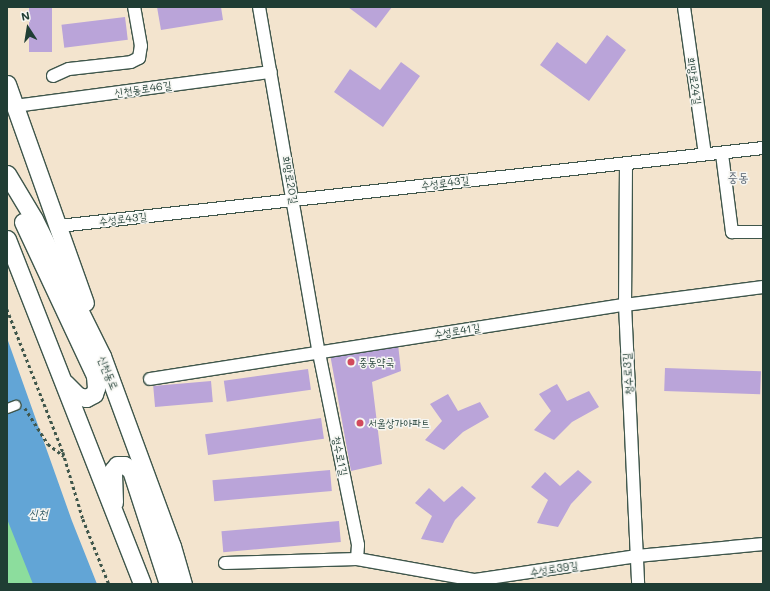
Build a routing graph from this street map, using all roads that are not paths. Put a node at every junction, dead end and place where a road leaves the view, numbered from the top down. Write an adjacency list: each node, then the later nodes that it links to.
1 (134, 7): 5 (street)
2 (260, 7): 4 (street, 희망로20길)
3 (684, 7): 10 (street, 희망로24길)
4 (271, 72): 7 (street, 신천동로46길); 15 (street, 희망로20길)
5 (53, 76)
6 (7, 84): 7 (main road)
7 (15, 106): 8 (main road); 16 (main road)
8 (7, 122)
9 (763, 148): 11 (street, 수성로43길)
10 (705, 154): 11 (street, 수성로43길); 12 (street, 수성로43길)
11 (722, 154): 17 (street)
12 (626, 164): 15 (street, 수성로43길); 20 (street, 청수로3길)
13 (7, 174): 22 (main road, 신천동로)
14 (7, 184): 24 (main road)
15 (294, 200): 16 (street, 수성로43길); 21 (street, 희망로20길)
16 (59, 226): 22 (main road)
17 (763, 232)
18 (7, 239): 24 (main road)
19 (763, 287): 20 (street, 수성로41길)
20 (625, 306): 21 (street, 수성로41길); 27 (street, 청수로3길)
21 (320, 353): 23 (street, 수성로41길); 28 (street, 청수로1길)
22 (102, 356): 32 (main road, 신천동로)
23 (150, 378)
24 (63, 382): 25 (main road)
25 (115, 520): 30 (main road); 31 (main road)
26 (763, 544): 27 (street, 수성로39길)
27 (637, 556): 28 (street, 수성로39길); 33 (street, 청수로3길)
28 (357, 559): 29 (street, 수성로39길)
29 (226, 563)
30 (142, 584)
31 (168, 584)
32 (183, 584)
33 (638, 584)

